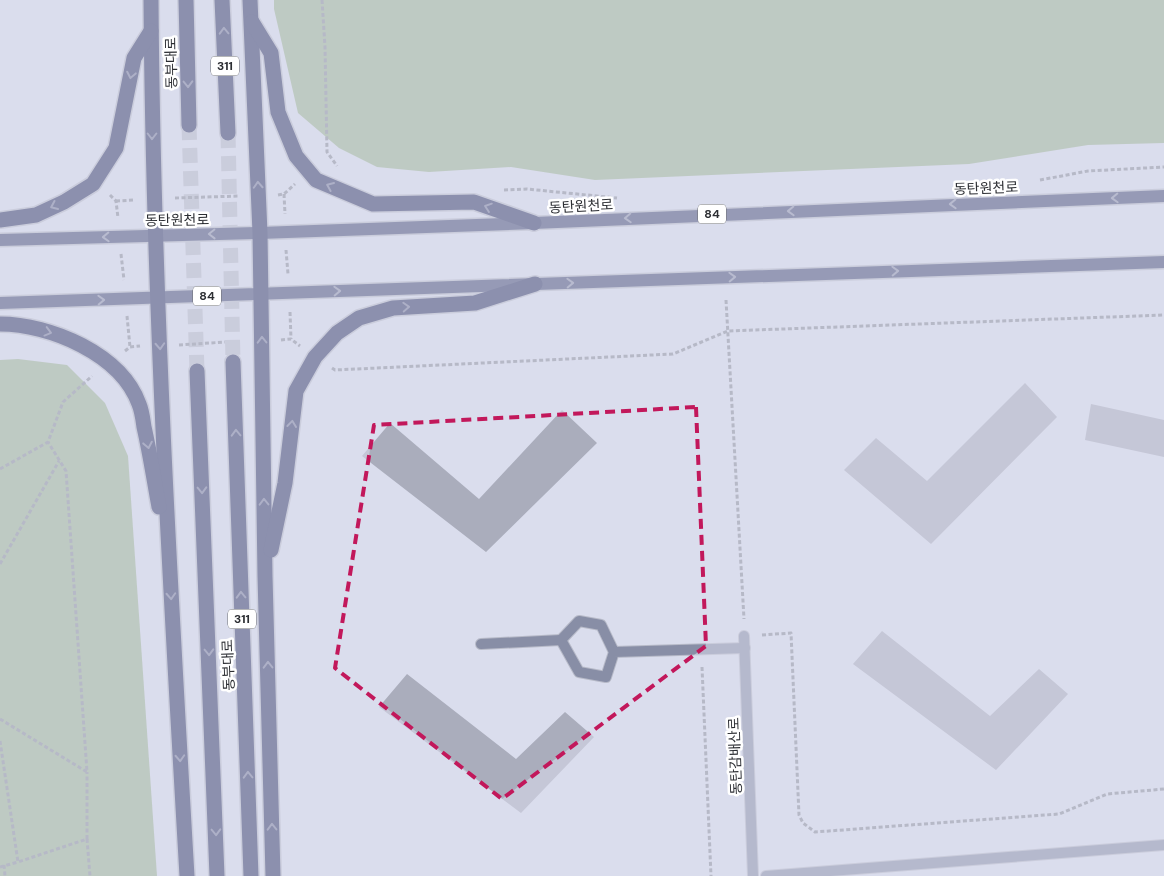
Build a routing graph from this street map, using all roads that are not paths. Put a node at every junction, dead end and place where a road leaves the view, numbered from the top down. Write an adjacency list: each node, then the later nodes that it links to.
1 (151, 0): 6 (highway)
2 (186, 0): 7 (highway, 동부대로, one-way to 7)
3 (222, 0): 8 (highway, 311, one-way to 3)
4 (250, 0): 5 (highway)
5 (251, 20): 11 (highway, one-way to 5); 12 (highway, one-way to 5)
6 (151, 31): 10 (highway, one-way to 10); 13 (highway, one-way to 13)
7 (189, 125)
8 (228, 133)
9 (1164, 196): 11 (main road, 동탄원천로 / 84, one-way to 11)
10 (0, 220)
11 (534, 223): 12 (main road, 동탄원천로 / 84)
12 (260, 233): 13 (main road, 동탄원천로 / 84, one-way to 13); 17 (highway)
13 (155, 235): 14 (main road, 동탄원천로 / 84, one-way to 14); 18 (highway)
14 (0, 240)
15 (1164, 262): 16 (main road, 84, one-way to 15)
16 (535, 284): 17 (main road, 84, one-way to 16); 24 (highway, one-way to 16)
17 (261, 294): 18 (main road, 84); 24 (highway, one-way to 17)
18 (158, 298): 19 (main road, 84, one-way to 18); 23 (highway, one-way to 23)
19 (0, 303)
20 (0, 324): 23 (highway, one-way to 23)
21 (233, 362): 33 (highway, 동부대로 / 311, one-way to 21)
22 (197, 371): 32 (highway, 동부대로 / 311, one-way to 32)
23 (170, 573): 31 (highway, one-way to 31)
24 (265, 576): 34 (highway, one-way to 24)
25 (744, 636): 28 (street, 동탄감배산로)
26 (561, 640): 27 (street); 29 (street); 29 (street)
27 (481, 644)
28 (745, 648): 29 (street); 35 (street, 동탄감배산로)
29 (614, 652)
30 (1164, 845): 36 (street)
31 (187, 876)
32 (218, 876)
33 (251, 876)
34 (273, 876)
35 (753, 876)
36 (766, 876)

